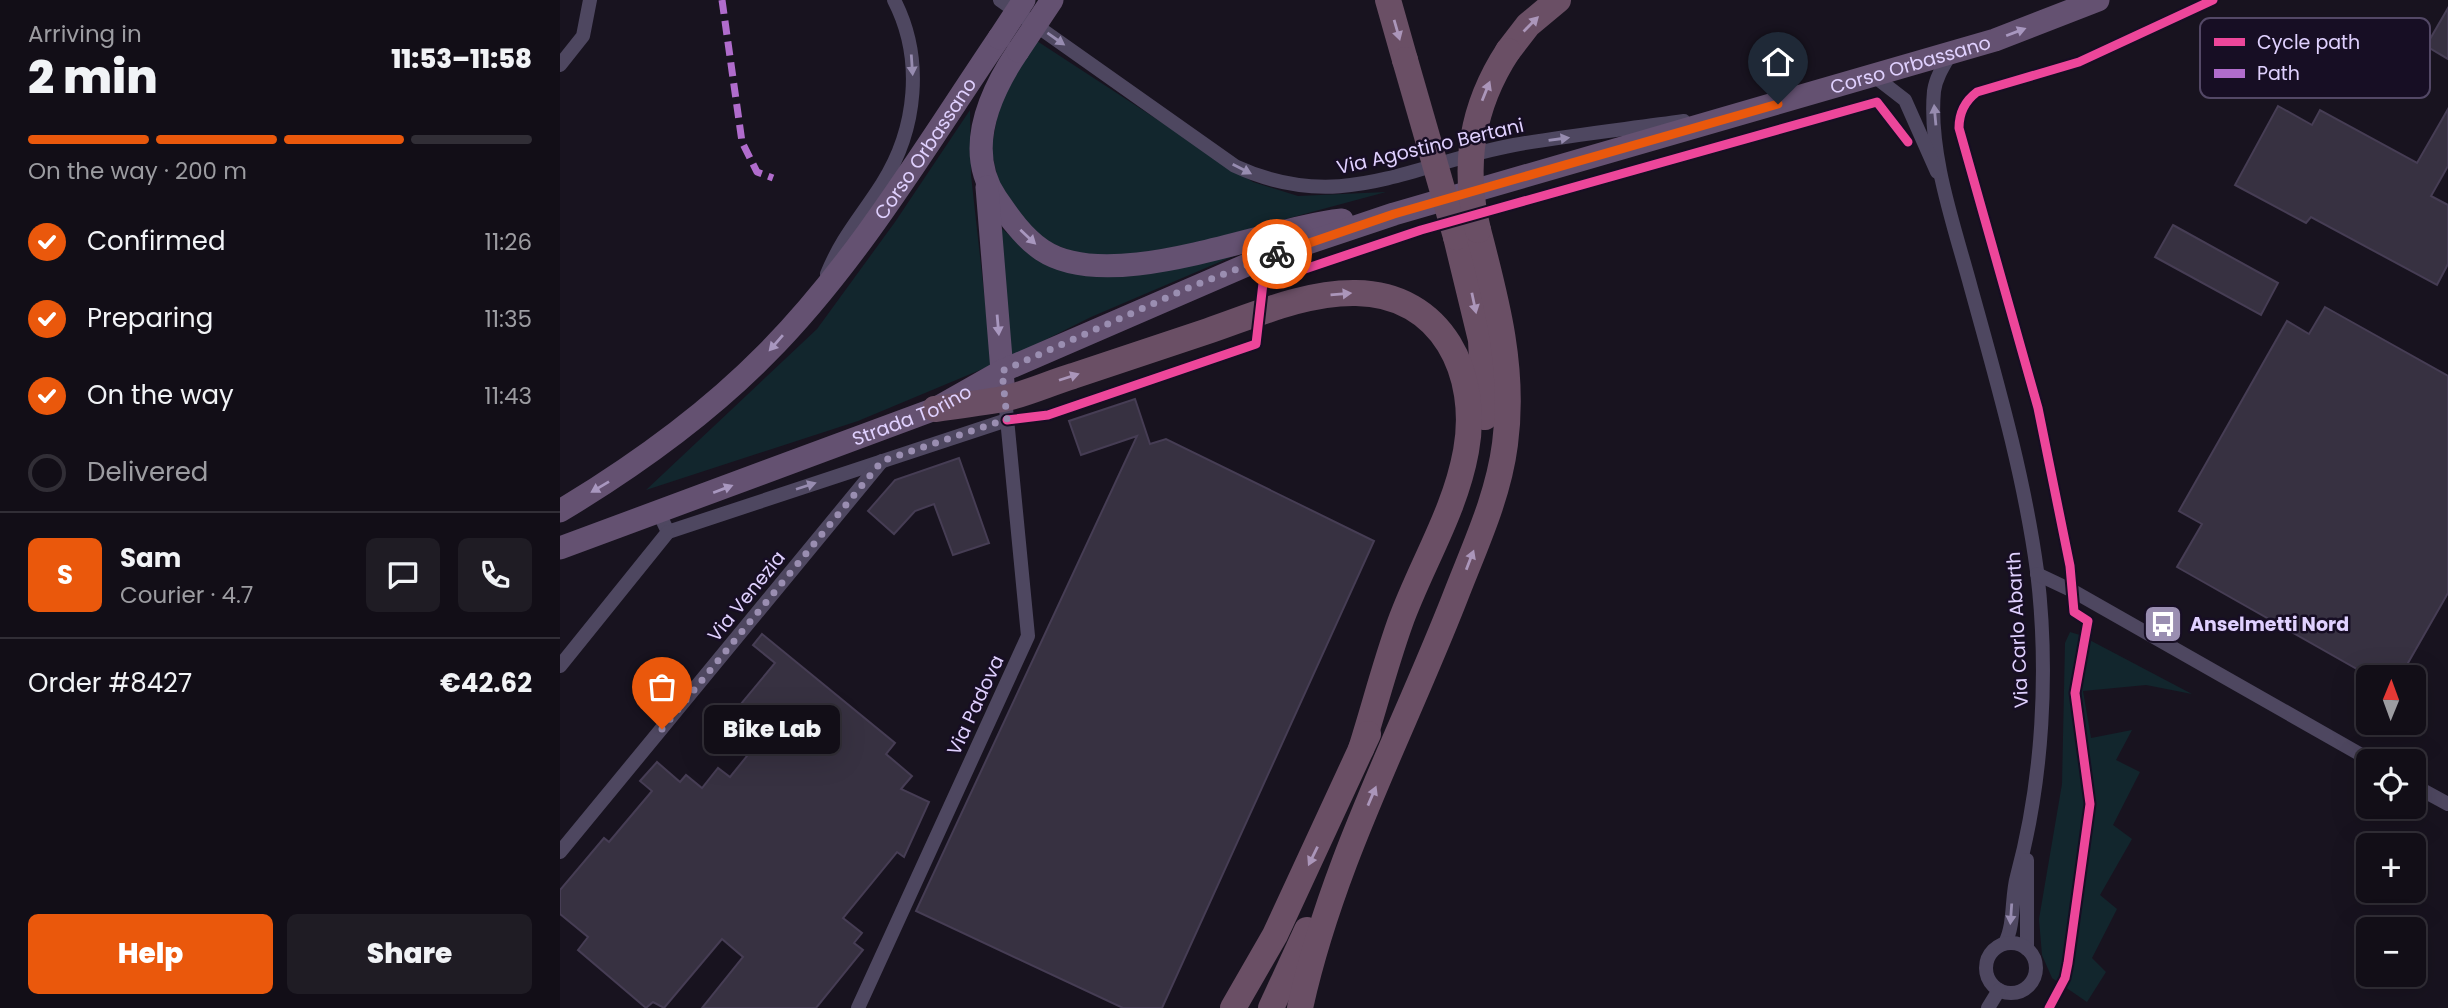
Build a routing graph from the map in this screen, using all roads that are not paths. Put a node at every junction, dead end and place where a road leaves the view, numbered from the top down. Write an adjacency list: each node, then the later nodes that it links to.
1 (590, 0): 10 (street)
2 (894, 0): 17 (street, Corso Orbassano, one-way to 17)
3 (1000, 0): 12 (street, Via Agostino Bertani, one-way to 12)
4 (1024, 0): 17 (main road, Corso Orbassano, bridge)
5 (1052, 0): 14 (main road, bridge)
6 (1388, 0): 16 (highway, one-way to 16, bridge)
7 (1558, 0): 16 (highway, one-way to 7, bridge)
8 (2098, 0): 9 (main road, Corso Orbassano, one-way to 8)
9 (1951, 53): 11 (main road, Corso Orbassano); 13 (street, Via Carlo Abarth, one-way to 9)
10 (560, 65)
11 (1874, 76): 12 (main road, Corso Orbassano); 13 (street, Via Carlo Abarth)
12 (1754, 111): 15 (main road, Corso Orbassano)
13 (1941, 180): 25 (street, Via Carlo Abarth)
14 (986, 184): 15 (main road, one-way to 15); 18 (main road, one-way to 18)
15 (1394, 214): 18 (main road, Strada Torino)
16 (1467, 233): 27 (highway, one-way to 27); 33 (highway, one-way to 16)
17 (820, 292): 22 (main road, Corso Orbassano, one-way to 22)
18 (1002, 371): 19 (main road); 20 (main road, Strada Torino)
19 (1006, 409): 20 (highway); 21 (street, Strada Torino); 27 (highway, one-way to 27); 39 (street, Via Padova)
20 (935, 410): 23 (main road, Strada Torino, one-way to 20)
21 (882, 461): 23 (street, Strada Torino, one-way to 21); 32 (street, Via Venezia)
22 (560, 511)
23 (663, 522): 24 (main road, Strada Torino); 26 (street)
24 (560, 548)
25 (2037, 574): 28 (street); 31 (street, Via Carlo Abarth)
26 (560, 666)
27 (1361, 749): 34 (highway, one-way to 34)
28 (2356, 752)
29 (2426, 792): 30 (street)
30 (2448, 804)
31 (2028, 837): 35 (street, Via Carlo Abarth, one-way to 35); 36 (street, Via Carlo Abarth)
32 (560, 852)
33 (1345, 859): 37 (highway); 42 (highway)
34 (1275, 935): 40 (highway); 41 (highway)
35 (2005, 943): 36 (street); 38 (street, Via Carlo Abarth)
36 (2027, 948): 38 (street, Via Carlo Abarth)
37 (1307, 979): 43 (highway); 44 (highway)
38 (1998, 990): 45 (street)
39 (858, 1008)
40 (1233, 1008)
41 (1241, 1008)
42 (1271, 1008)
43 (1290, 1008)
44 (1300, 1008)
45 (1988, 1008)

